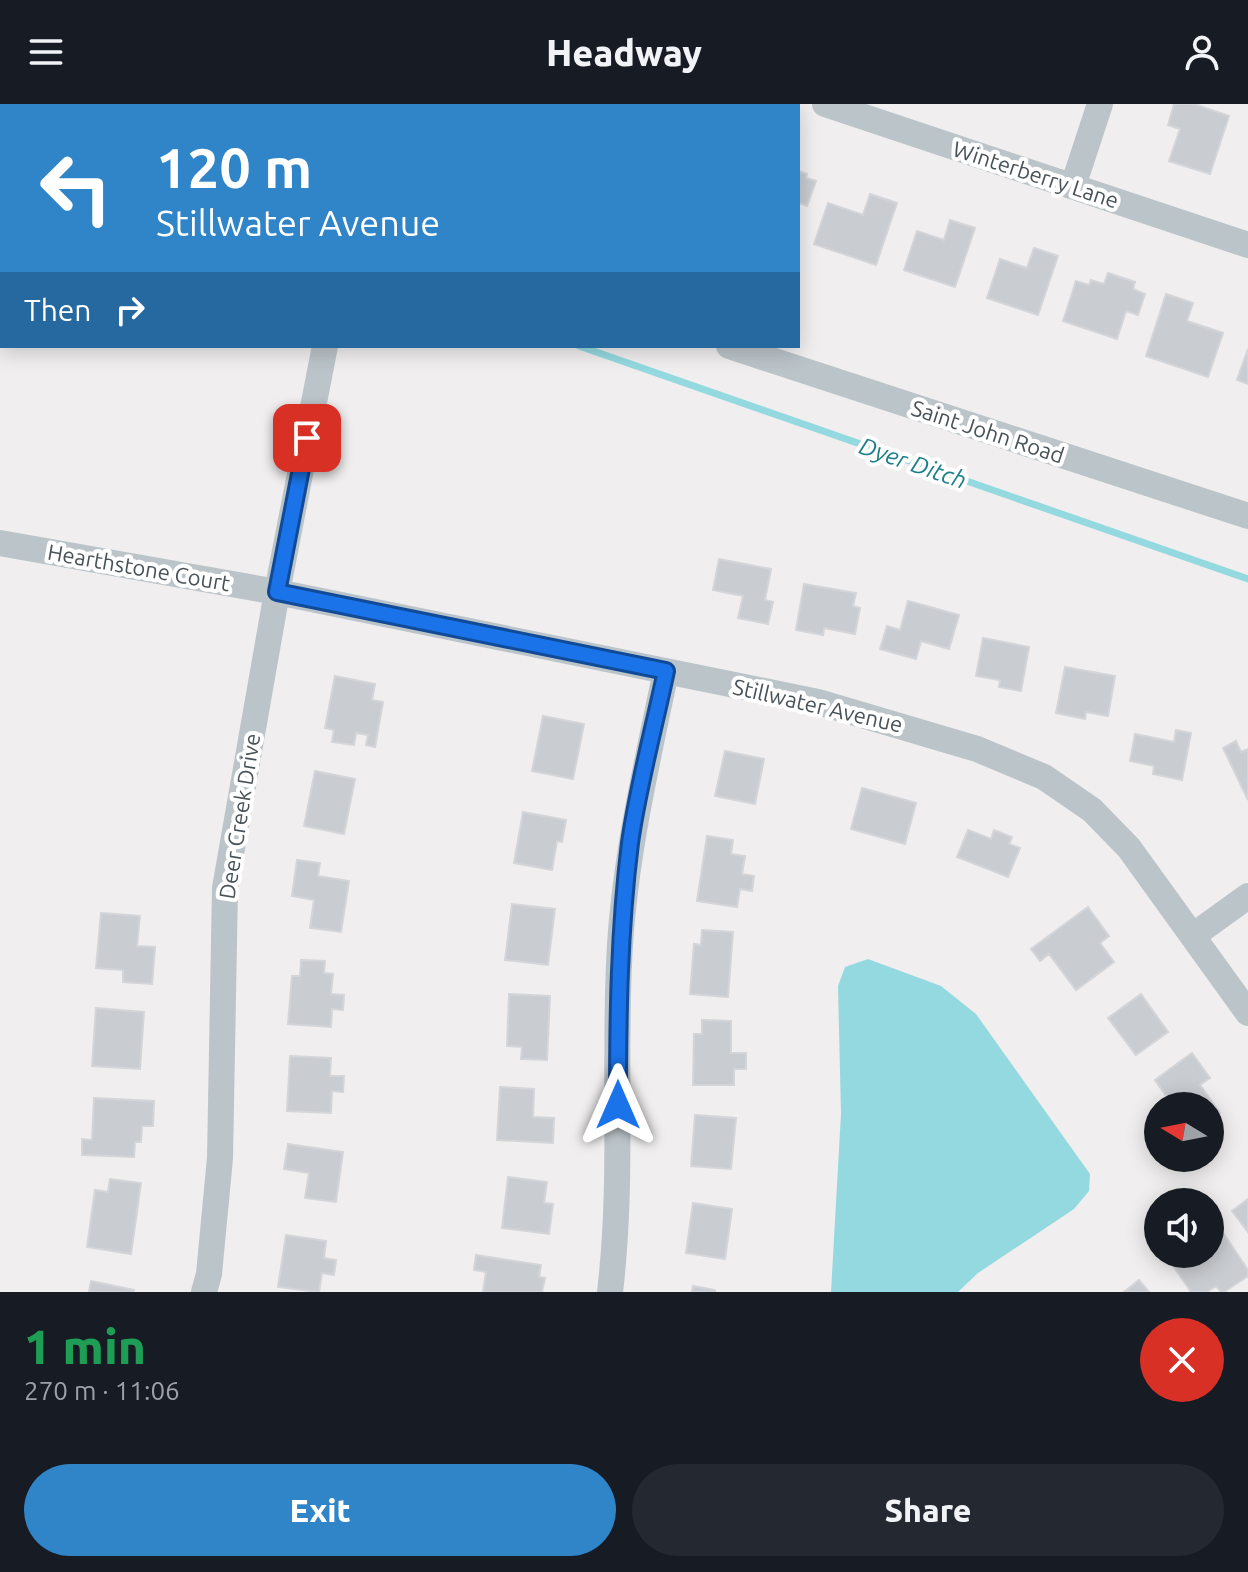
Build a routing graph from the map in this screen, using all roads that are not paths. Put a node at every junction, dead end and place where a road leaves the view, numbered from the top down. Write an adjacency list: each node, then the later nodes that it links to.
1 (825, 104): 3 (street, Winterberry Lane)
2 (1100, 104): 3 (street)
3 (1073, 186): 4 (street, Winterberry Lane)
4 (1248, 245)
5 (325, 348): 9 (street, Deer Creek Drive)
6 (735, 348): 7 (street, Saint John Road)
7 (1248, 516)
8 (0, 543): 9 (street, Hearthstone Court)
9 (277, 592): 10 (street, Stillwater Avenue); 14 (street, Deer Creek Drive)
10 (666, 671): 12 (street, Stillwater Avenue); 15 (street)
11 (1248, 896): 12 (street)
12 (1194, 935): 13 (street, Stillwater Avenue)
13 (1248, 1013)
14 (204, 1292)
15 (610, 1292)

